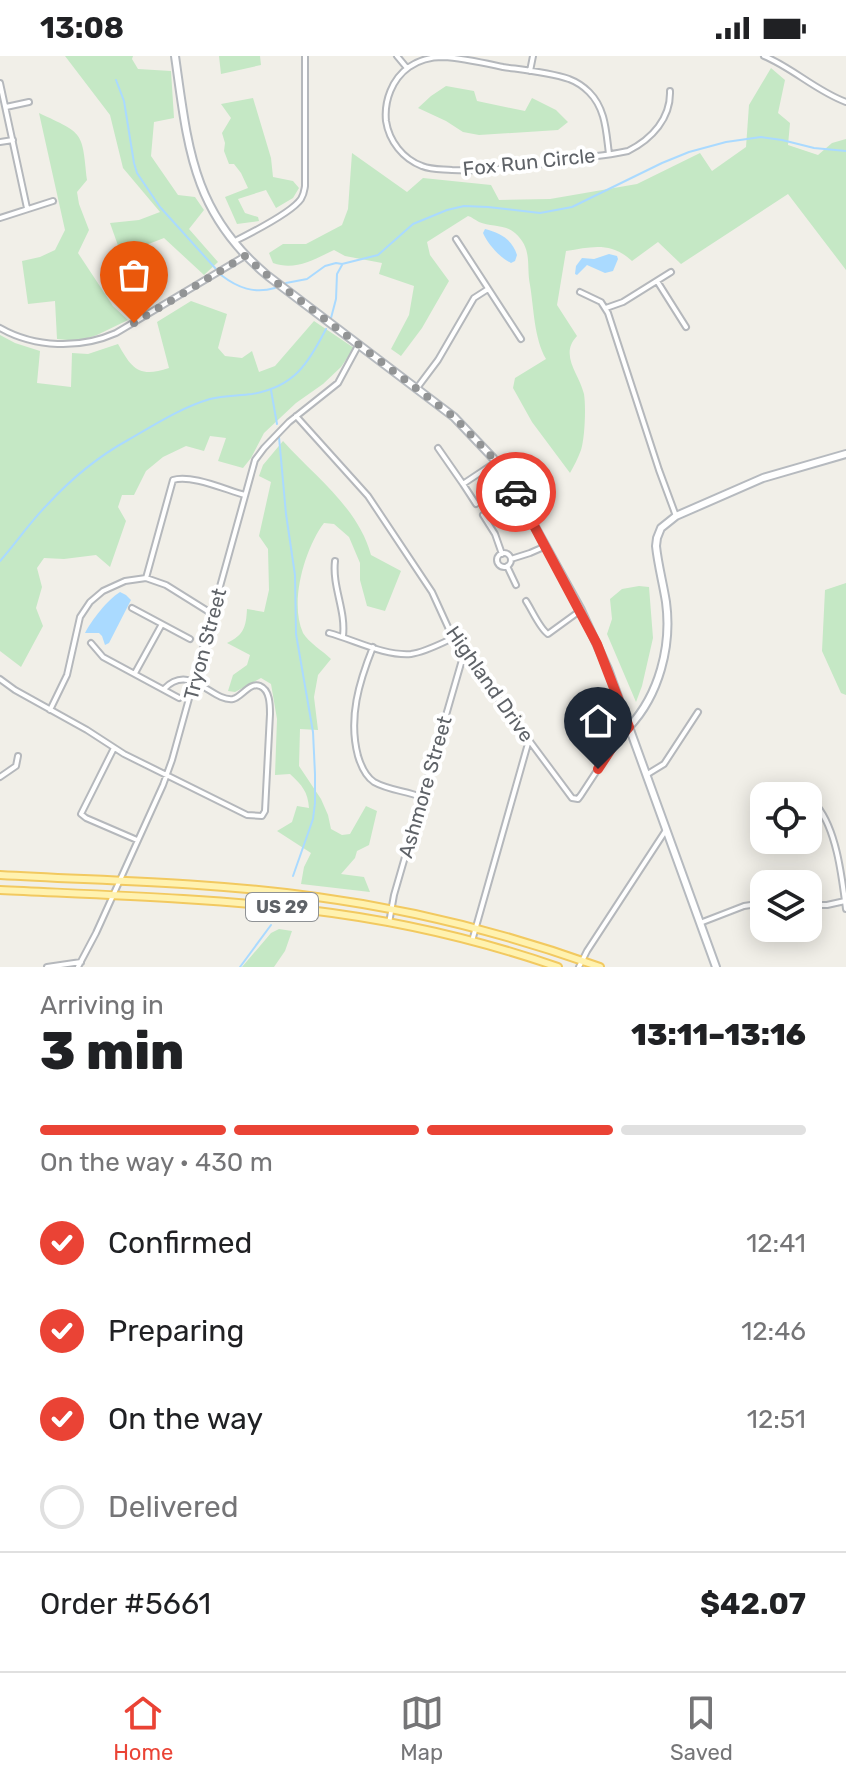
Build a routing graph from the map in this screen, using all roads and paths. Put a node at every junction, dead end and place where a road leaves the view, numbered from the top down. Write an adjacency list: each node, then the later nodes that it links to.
1 (175, 56): 20 (street)
2 (305, 56): 20 (street)
3 (397, 56): 6 (street)
4 (533, 56): 7 (street)
5 (764, 56): 11 (street)
6 (407, 68): 7 (street, Fox Run Circle); 15 (street, Fox Run Circle)
7 (530, 71): 15 (street, Fox Run Circle)
8 (0, 83): 12 (street)
9 (670, 91): 15 (street)
10 (29, 102): 12 (street)
11 (846, 102)
12 (6, 107): 13 (street)
13 (13, 140): 14 (street); 17 (street)
14 (0, 142)
15 (609, 154)
16 (53, 201): 17 (street)
17 (27, 208): 18 (street)
18 (0, 218)
19 (456, 239): 24 (street)
20 (233, 242): 21 (street)
21 (245, 256): 28 (street); 30 (street)
22 (671, 272): 23 (street)
23 (657, 281): 26 (street); 27 (street)
24 (488, 289): 29 (street); 31 (street)
25 (580, 292): 26 (street)
26 (606, 308): 40 (street)
27 (686, 327)
28 (0, 328)
29 (521, 339)
30 (359, 344): 31 (street); 32 (street, Tryon Street)
31 (417, 388): 35 (street)
32 (296, 416): 37 (street, Tryon Street); 55 (street, Highland Drive)
33 (438, 448): 36 (street)
34 (846, 454): 40 (street)
35 (496, 462): 36 (street); 41 (street)
36 (463, 484): 38 (street)
37 (245, 495): 46 (street); 51 (street, Tryon Street)
38 (476, 504)
39 (483, 515): 42 (street)
40 (676, 516): 67 (street)
41 (546, 546): 43 (street); 50 (street)
42 (502, 554): 43 (street); 45 (street)
43 (511, 559): 45 (street)
44 (335, 561): 54 (street)
45 (507, 566): 47 (street)
46 (146, 578): 51 (street); 65 (street)
47 (516, 585)
48 (526, 601): 50 (street)
49 (132, 608): 52 (street)
50 (581, 610): 67 (street)
51 (214, 615): 62 (street, Tryon Street)
52 (162, 624): 56 (street); 60 (street)
53 (329, 633): 54 (street)
54 (343, 636): 58 (street)
55 (453, 638): 58 (street); 59 (street, Highland Drive)
56 (190, 639)
57 (91, 643): 60 (street)
58 (373, 647): 74 (street)
59 (464, 653): 68 (street, Highland Drive); 74 (street, Ashmore Street)
60 (135, 673): 63 (street)
61 (0, 679): 65 (street)
62 (195, 683): 63 (street); 71 (street, Tryon Street); 71 (street)
63 (164, 689): 64 (street)
64 (179, 698)
65 (50, 710): 69 (street)
66 (698, 712): 72 (street)
67 (629, 727): 68 (street, Highland Drive); 72 (street)
68 (529, 740): 91 (street)
69 (114, 748): 71 (street); 77 (street)
70 (18, 756): 73 (street)
71 (167, 775): 77 (street, Tryon Street)
72 (646, 775): 76 (street)
73 (0, 777)
74 (422, 797): 86 (street, Ashmore Street)
75 (822, 816): 83 (street)
76 (666, 830): 90 (street); 94 (street)
77 (137, 840): 79 (street, Tryon Street)
78 (0, 875): 79 (main road, US 29)
79 (118, 882): 81 (street, Tryon Street); 82 (main road, US 29)
80 (0, 890): 81 (main road, US 29)
81 (112, 896): 88 (main road, US 29); 93 (street, Tryon Street)
82 (346, 901): 86 (main road, US 29); 88 (main road)
83 (846, 901): 85 (street); 87 (street)
84 (750, 905): 90 (street)
85 (822, 905)
86 (391, 909): 89 (street, Ashmore Street); 91 (main road, US 29)
87 (846, 909)
88 (344, 915): 89 (main road, US 29)
89 (389, 923): 92 (main road, US 29)
90 (700, 923): 98 (street)
91 (475, 927): 92 (street); 94 (main road, US 29)
92 (472, 941): 96 (main road, US 29)
93 (79, 964): 95 (street)
94 (581, 964): 97 (main road, US 29)
95 (47, 967)
96 (558, 967)
97 (600, 967)
98 (716, 967)

